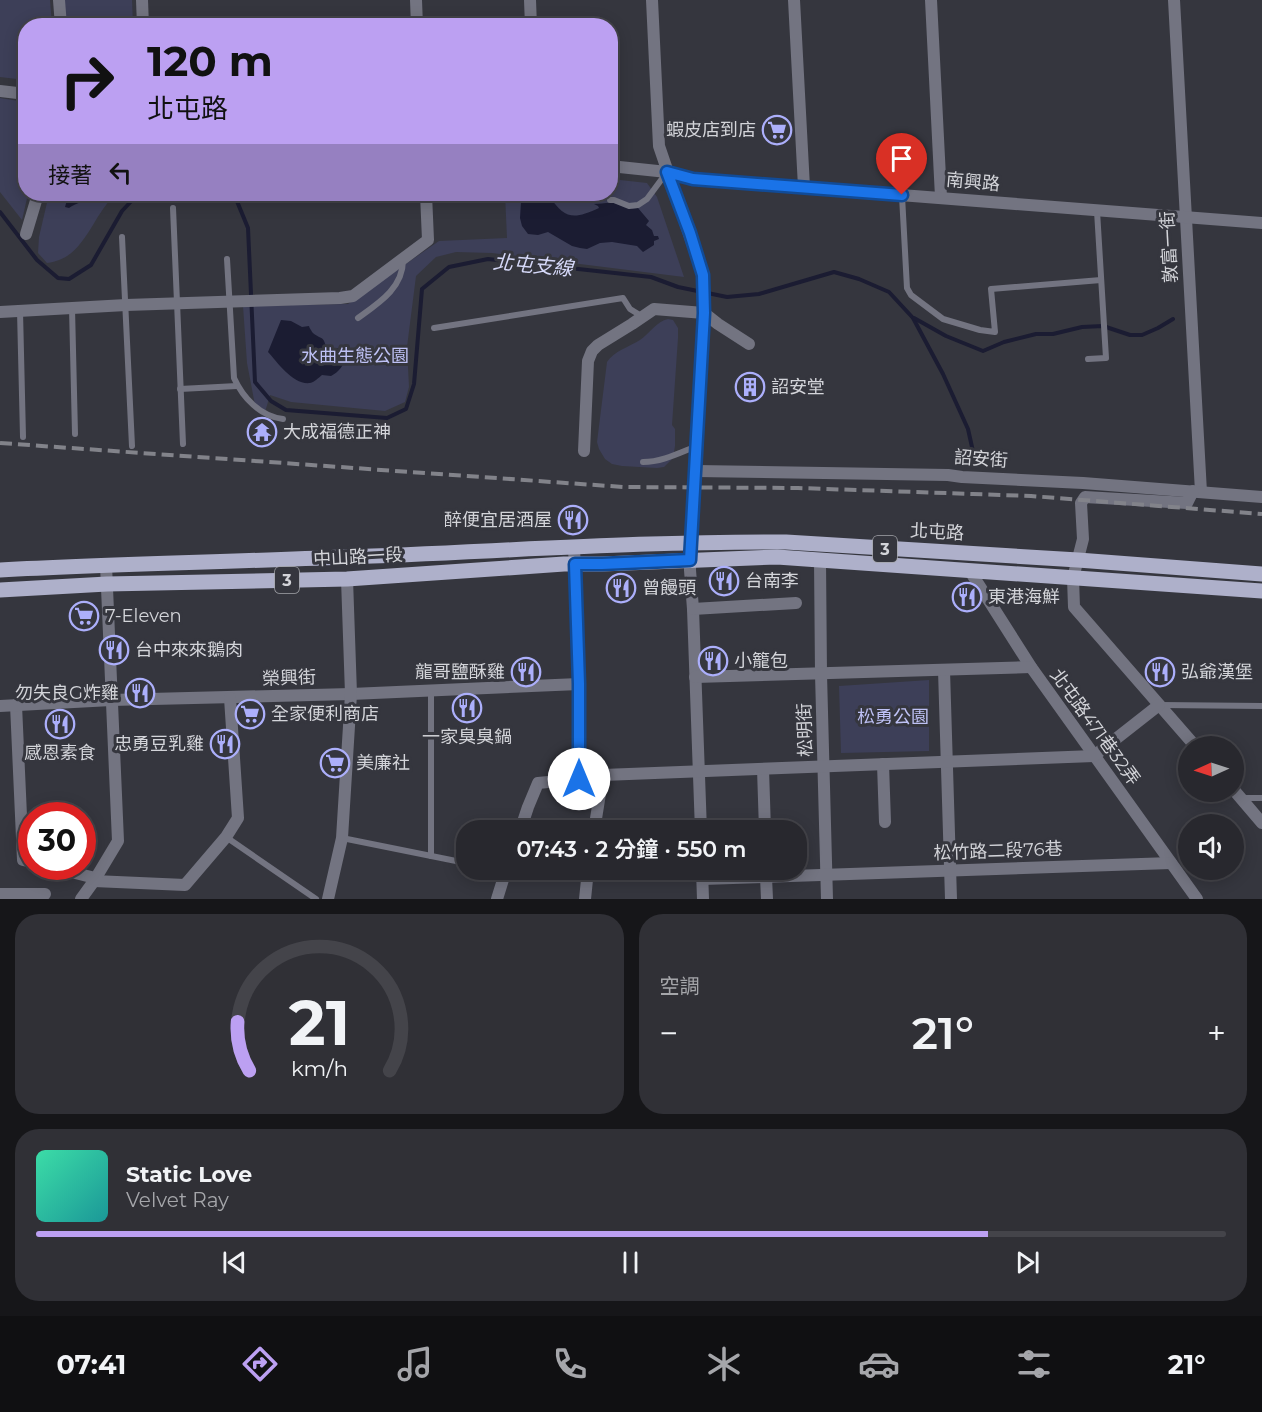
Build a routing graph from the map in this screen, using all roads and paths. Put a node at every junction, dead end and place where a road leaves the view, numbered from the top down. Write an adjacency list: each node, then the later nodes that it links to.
1 (59, 0): 9 (street)
2 (142, 0): 10 (street)
3 (416, 0): 11 (street)
4 (530, 0): 12 (street)
5 (652, 0): 16 (street)
6 (794, 0): 17 (street)
7 (931, 0): 19 (street)
8 (1174, 0): 25 (street, 敦富一街)
9 (60, 18)
10 (143, 18)
11 (417, 18)
12 (531, 18)
13 (0, 91): 14 (street)
14 (18, 93)
15 (618, 167): 16 (street, 南興路)
16 (667, 172): 17 (street, 南興路); 22 (lane); 38 (street)
17 (804, 188): 18 (street, 南興路)
18 (902, 195): 19 (street, 南興路); 31 (lane)
19 (941, 197): 24 (street, 南興路)
20 (36, 201): 27 (street)
21 (426, 201): 30 (street)
22 (616, 201)
23 (173, 208): 33 (lane)
24 (1097, 210): 25 (street, 南興路); 31 (lane)
25 (1186, 218): 26 (street, 南興路); 55 (street, 敦富一街)
26 (1262, 223)
27 (26, 234)
28 (122, 237): 34 (lane)
29 (227, 259): 32 (lane)
30 (403, 259): 32 (street); 40 (lane)
31 (1101, 280): 43 (lane)
32 (229, 301): 33 (street); 44 (lane)
33 (177, 304): 34 (street); 45 (lane)
34 (126, 305): 35 (street); 50 (lane)
35 (72, 309): 36 (street); 47 (lane)
36 (20, 310): 37 (street); 48 (lane)
37 (0, 312)
38 (704, 313): 39 (street); 42 (street); 51 (street)
39 (643, 317): 41 (lane); 52 (street)
40 (358, 318)
41 (434, 328)
42 (749, 344)
43 (1088, 359)
44 (237, 386): 45 (lane); 46 (lane)
45 (180, 389): 49 (lane)
46 (283, 419)
47 (75, 434)
48 (23, 437)
49 (183, 444)
50 (132, 446)
51 (697, 446): 53 (lane); 54 (street)
52 (584, 451)
53 (643, 462)
54 (696, 471): 55 (street, 詔安街); 57 (street)
55 (1197, 492): 56 (street, 詔安街); 61 (street)
56 (1262, 497)
57 (691, 543): 58 (main road, 北屯路 / 3); 59 (street); 61 (main road, 北屯路 / 3)
58 (574, 546): 62 (street); 63 (main road, 中山路一段 / 3)
59 (690, 560): 60 (main road, 北屯路 / 3); 62 (main road, 北屯路 / 3); 73 (street)
60 (820, 560): 65 (main road, 北屯路 / 3); 76 (street, 松明街)
61 (1078, 561): 66 (main road, 北屯路 / 3); 67 (street)
62 (575, 564): 68 (main road, 中山路一段 / 3); 78 (street)
63 (106, 565): 64 (main road, 中山路一段 / 3); 69 (street)
64 (0, 570)
65 (970, 572): 67 (main road, 北屯路 / 3); 74 (street, 北屯路471巷32弄)
66 (1262, 574)
67 (1073, 578): 71 (main road, 北屯路 / 3); 84 (street)
68 (348, 579): 69 (main road, 中山路一段 / 3); 80 (street)
69 (107, 584): 70 (main road, 中山路一段 / 3); 82 (street)
70 (0, 590)
71 (1262, 591)
72 (796, 603): 73 (street)
73 (693, 609): 77 (street)
74 (1031, 668): 75 (street); 88 (street, 北屯路471巷32弄)
75 (944, 670): 76 (street); 89 (street)
76 (821, 674): 77 (street); 91 (street, 松明街)
77 (695, 677): 93 (street)
78 (579, 684): 79 (street, 榮興街); 95 (street)
79 (431, 691): 80 (street, 榮興街); 108 (lane)
80 (351, 694): 81 (street, 榮興街); 107 (street)
81 (230, 698): 82 (street, 榮興街); 106 (street)
82 (111, 700): 83 (street, 榮興街); 113 (street)
83 (15, 705): 85 (street, 榮興街); 98 (street)
84 (1160, 705): 86 (lane); 87 (street); 88 (street)
85 (0, 706)
86 (1262, 706)
87 (1187, 736)
88 (1094, 756): 89 (street); 110 (street, 北屯路471巷32弄)
89 (947, 762): 90 (street); 111 (street)
90 (883, 764): 91 (street); 104 (street)
91 (824, 766): 92 (street); 112 (street, 松明街)
92 (763, 769): 93 (street); 103 (street)
93 (699, 771): 94 (street); 102 (street)
94 (603, 775): 95 (street); 101 (street)
95 (579, 779): 100 (street)
96 (1244, 795): 97 (lane)
97 (1262, 798)
98 (20, 802)
99 (1244, 802): 105 (street)
100 (524, 820)
101 (596, 820)
102 (700, 820)
103 (765, 820)
104 (885, 822)
105 (1262, 823)
106 (226, 837): 115 (street); 124 (lane)
107 (342, 838): 108 (lane); 125 (street)
108 (431, 856): 109 (lane)
109 (456, 861)
110 (1171, 863): 111 (street, 松竹路二段76巷); 132 (street, 北屯路471巷32弄)
111 (950, 871): 112 (street, 松竹路二段76巷); 131 (street)
112 (827, 875): 114 (street, 松竹路二段76巷); 130 (street, 松明街)
113 (96, 876)
114 (807, 876)
115 (96, 879)
116 (93, 880): 123 (street)
117 (501, 880): 126 (street)
118 (587, 880): 127 (street)
119 (702, 880): 128 (street)
120 (766, 880): 129 (street)
121 (0, 894): 122 (street)
122 (45, 894)
123 (81, 899)
124 (316, 899)
125 (328, 899)
126 (497, 899)
127 (585, 899)
128 (703, 899)
129 (767, 899)
130 (827, 899)
131 (951, 899)
132 (1197, 899)

